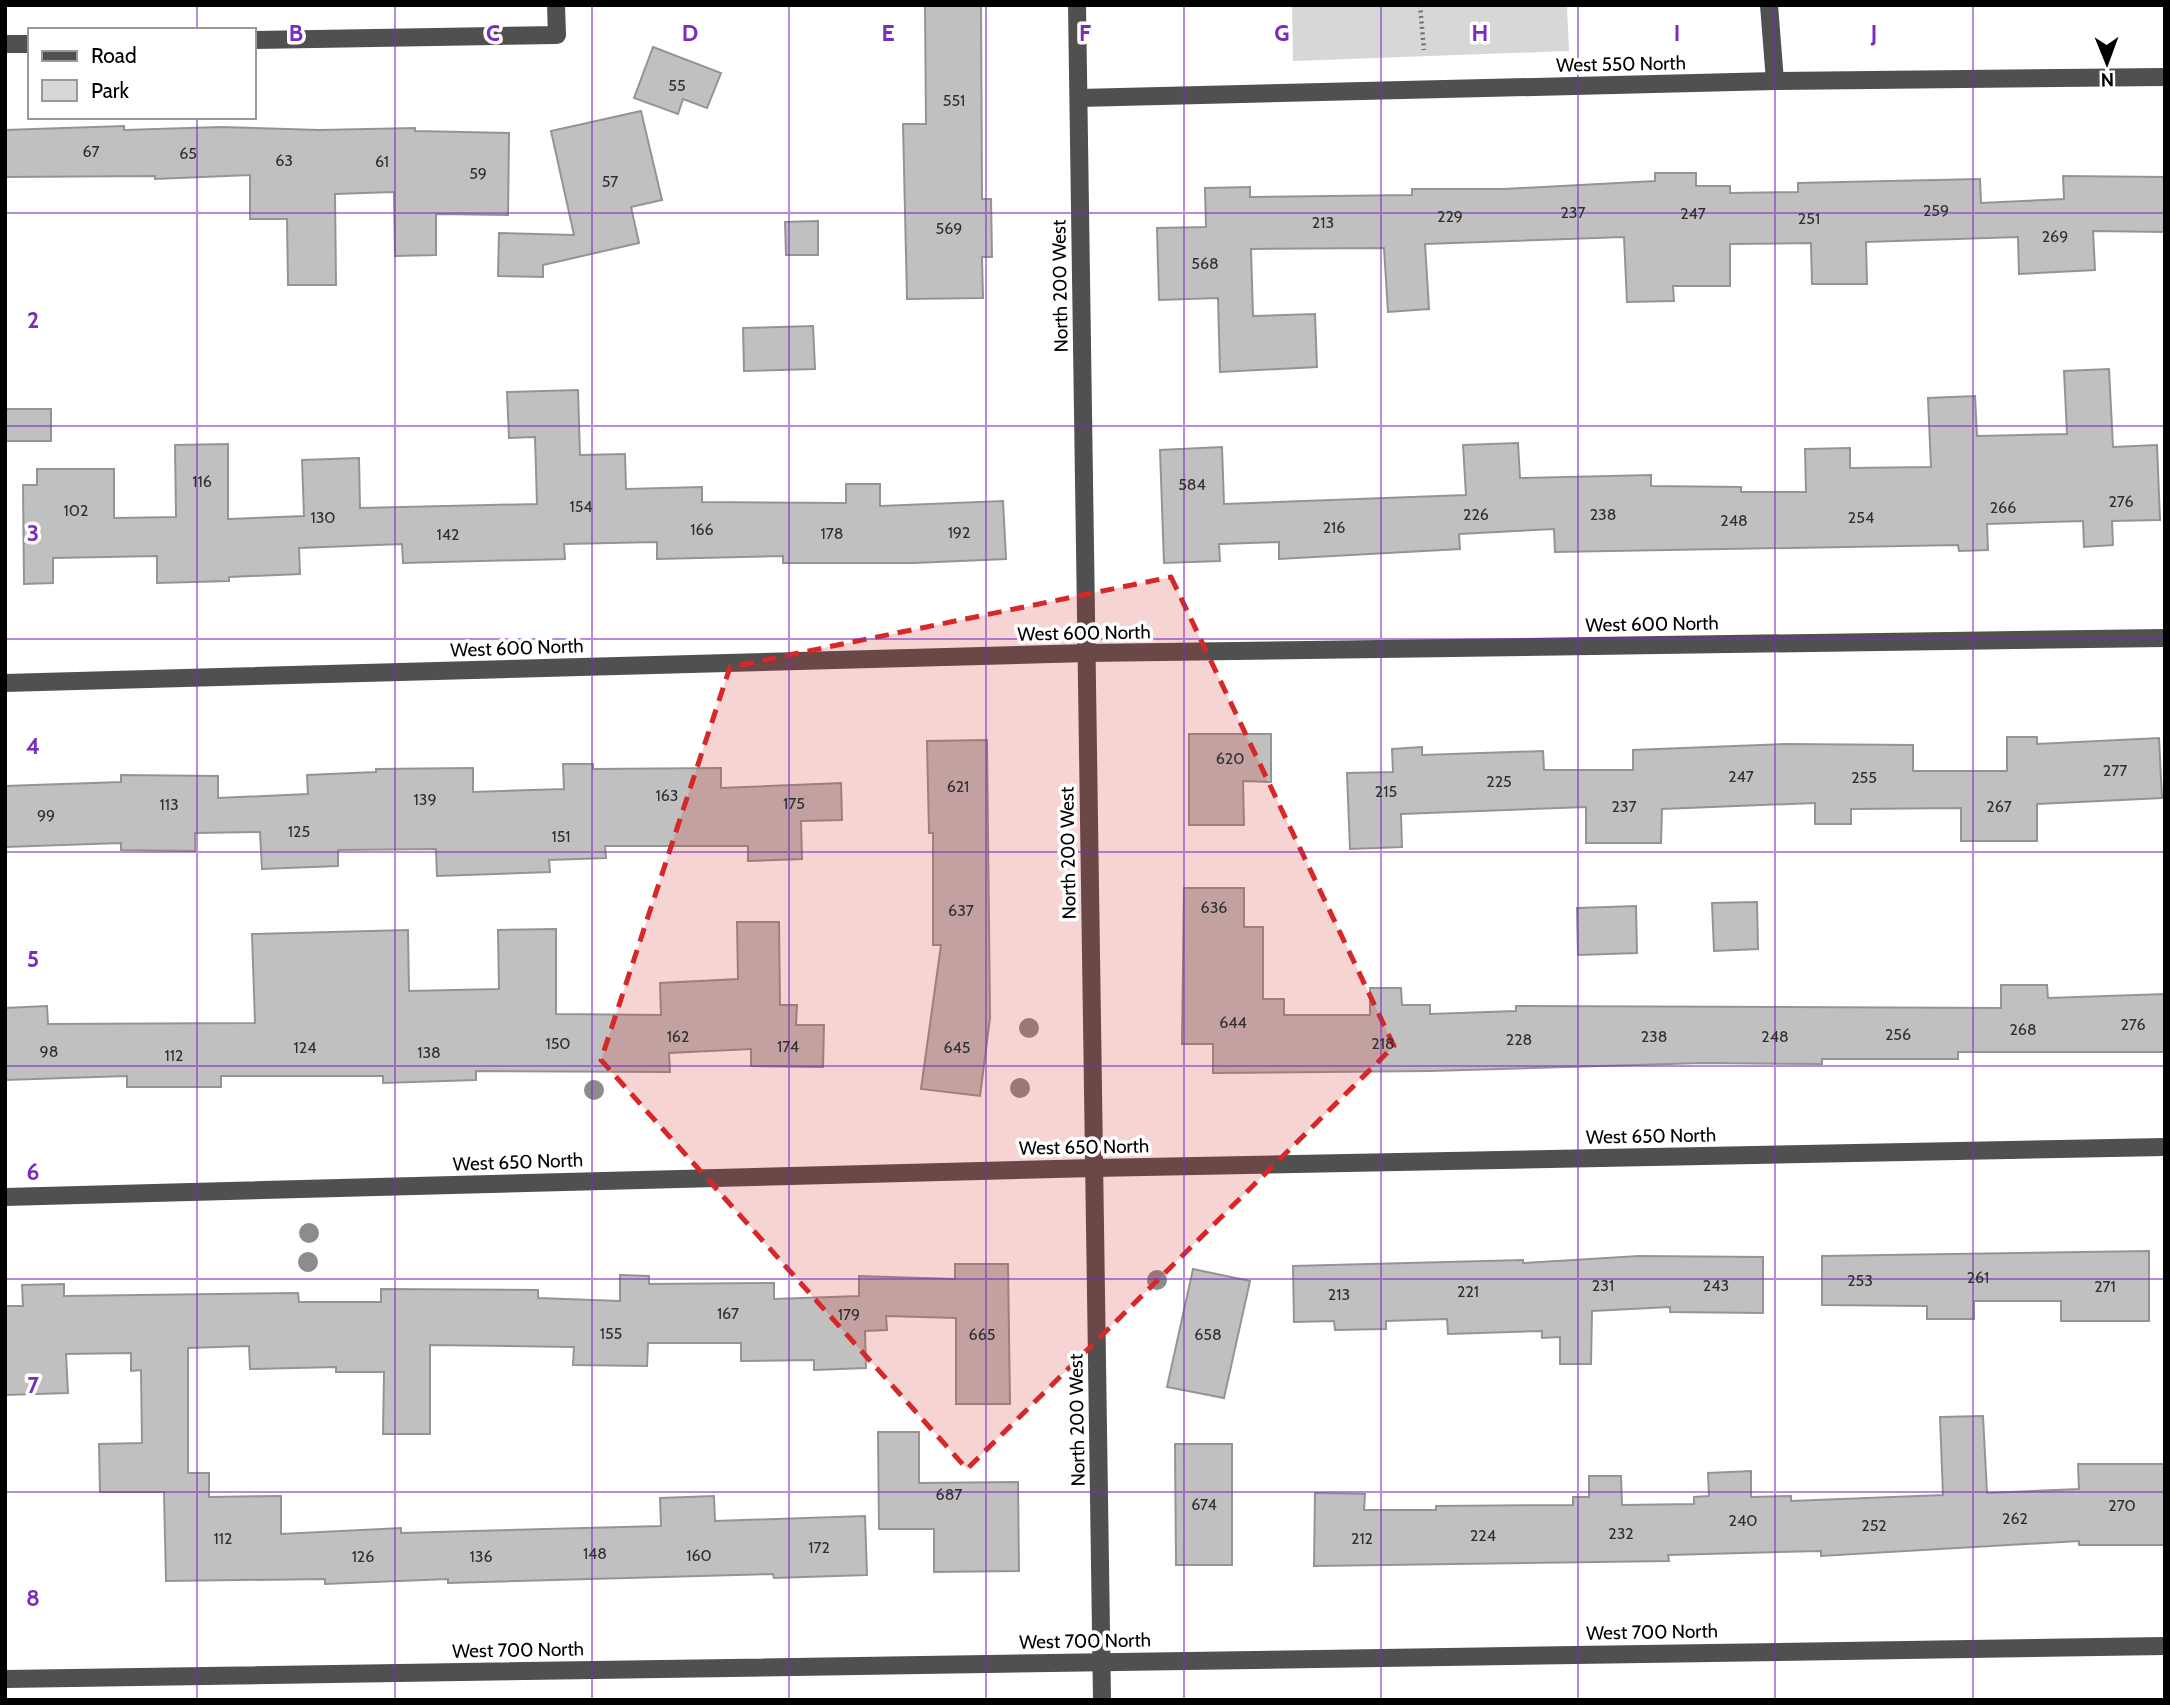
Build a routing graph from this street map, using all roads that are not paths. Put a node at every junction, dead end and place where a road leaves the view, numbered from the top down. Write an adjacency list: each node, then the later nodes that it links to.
1 (556, 5): 4 (street)
2 (1077, 5): 9 (street, North 200 West)
3 (1769, 5): 8 (street)
4 (256, 40)
5 (5, 44): 6 (street)
6 (28, 44)
7 (2165, 77): 8 (street, West 550 North)
8 (1775, 81): 9 (street, West 550 North)
9 (1079, 97): 11 (street, North 200 West)
10 (2165, 638): 11 (street, West 600 North)
11 (1087, 653): 12 (street, West 600 North); 14 (street, North 200 West)
12 (5, 683)
13 (2165, 1147): 14 (street, West 650 North)
14 (1094, 1168): 15 (street, West 650 North); 17 (street, North 200 West)
15 (5, 1197)
16 (2165, 1646): 17 (street, West 700 North)
17 (1101, 1661): 18 (street, West 700 North); 19 (street, North 200 West)
18 (5, 1679)
19 (1102, 1700)

